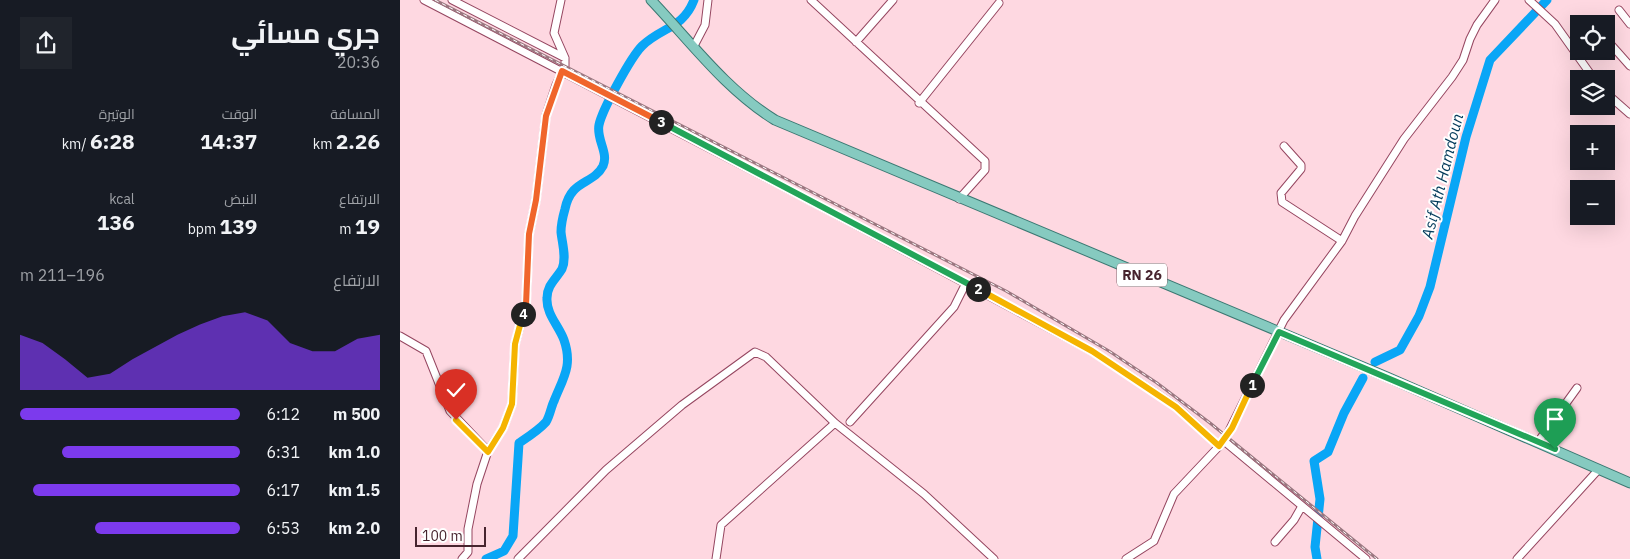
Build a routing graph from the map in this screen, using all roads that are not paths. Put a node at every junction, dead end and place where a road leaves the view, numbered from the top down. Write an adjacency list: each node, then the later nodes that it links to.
1 (424, 0): 19 (street)
2 (452, 0): 16 (street)
3 (561, 0): 16 (street)
4 (651, 0): 14 (main road, RN 26)
5 (708, 0): 14 (street)
6 (811, 0): 13 (street)
7 (893, 0): 13 (street)
8 (1495, 0): 25 (street)
9 (1531, 1): 18 (street)
10 (999, 3): 21 (street)
11 (1619, 10): 12 (street)
12 (1630, 24)
13 (856, 42): 21 (street)
14 (694, 46): 24 (main road, RN 26)
15 (1615, 49): 17 (street)
16 (565, 58): 19 (street)
17 (1630, 66)
18 (1587, 70)
19 (562, 71): 26 (street); 34 (street)
20 (1615, 101): 22 (street)
21 (919, 103): 24 (street)
22 (1630, 114)
23 (1284, 146): 25 (street)
24 (959, 199): 27 (main road, RN 26)
25 (1342, 240): 27 (street)
26 (966, 283): 30 (street); 33 (street)
27 (1279, 332): 32 (main road, RN 26); 33 (street)
28 (400, 336): 34 (street)
29 (1577, 388): 32 (street)
30 (850, 422)
31 (835, 423): 39 (street); 41 (street); 42 (street)
32 (1538, 442): 35 (main road, RN 26)
33 (1221, 444): 37 (street); 44 (street)
34 (488, 452): 40 (street)
35 (1599, 469): 36 (main road, RN 26); 46 (street)
36 (1630, 483)
37 (1302, 506): 38 (street); 45 (street)
38 (1275, 542)
39 (986, 556): 43 (street)
40 (462, 559)
41 (518, 559)
42 (716, 559)
43 (994, 559)
44 (1126, 559)
45 (1366, 559)
46 (1517, 559)

